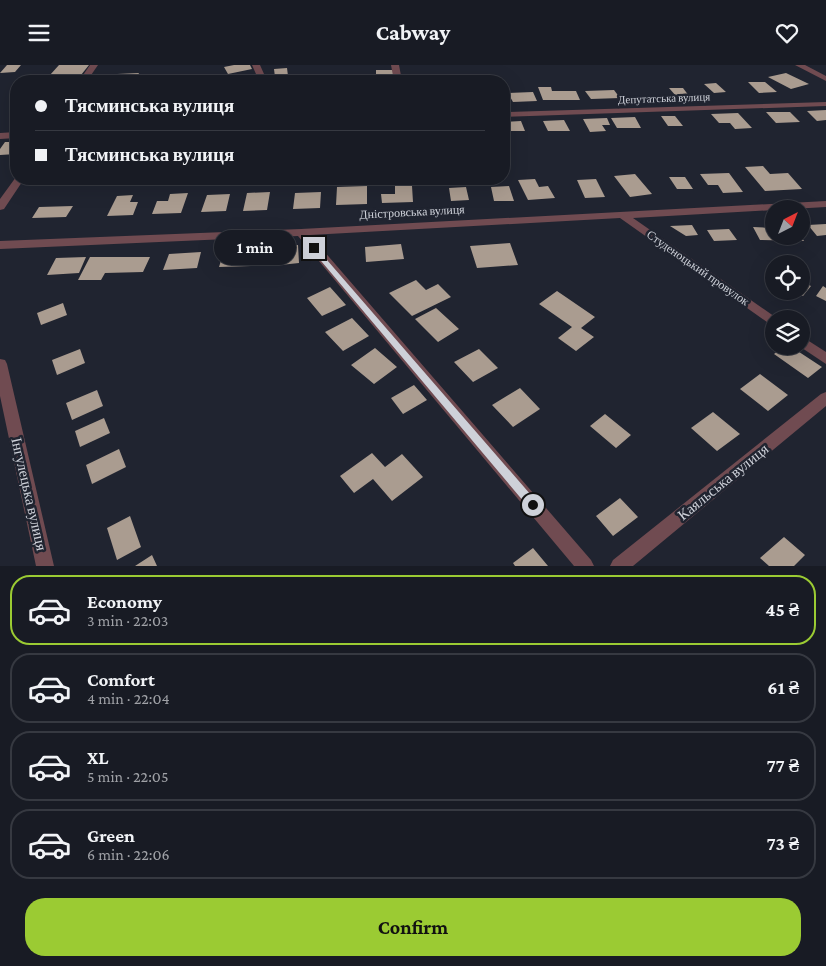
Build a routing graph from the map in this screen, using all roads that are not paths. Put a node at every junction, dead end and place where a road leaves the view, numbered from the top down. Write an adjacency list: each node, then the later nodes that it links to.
1 (799, 65): 2 (street)
2 (826, 79)
3 (826, 104): 4 (street, Депутатська вулиця)
4 (510, 115)
5 (15, 185): 7 (street)
6 (826, 204): 8 (street, Дністровська вулиця)
7 (0, 207)
8 (622, 214): 9 (street, Дністровська вулиця); 11 (street, Студеноцький провулок)
9 (301, 232): 10 (street, Дністровська вулиця); 17 (street)
10 (0, 245)
11 (765, 316)
12 (810, 347): 13 (street)
13 (826, 359)
14 (0, 364): 16 (street, Інгулецька вулиця)
15 (826, 398): 18 (street, Каяльська вулиця)
16 (45, 566)
17 (585, 566)
18 (619, 566)

